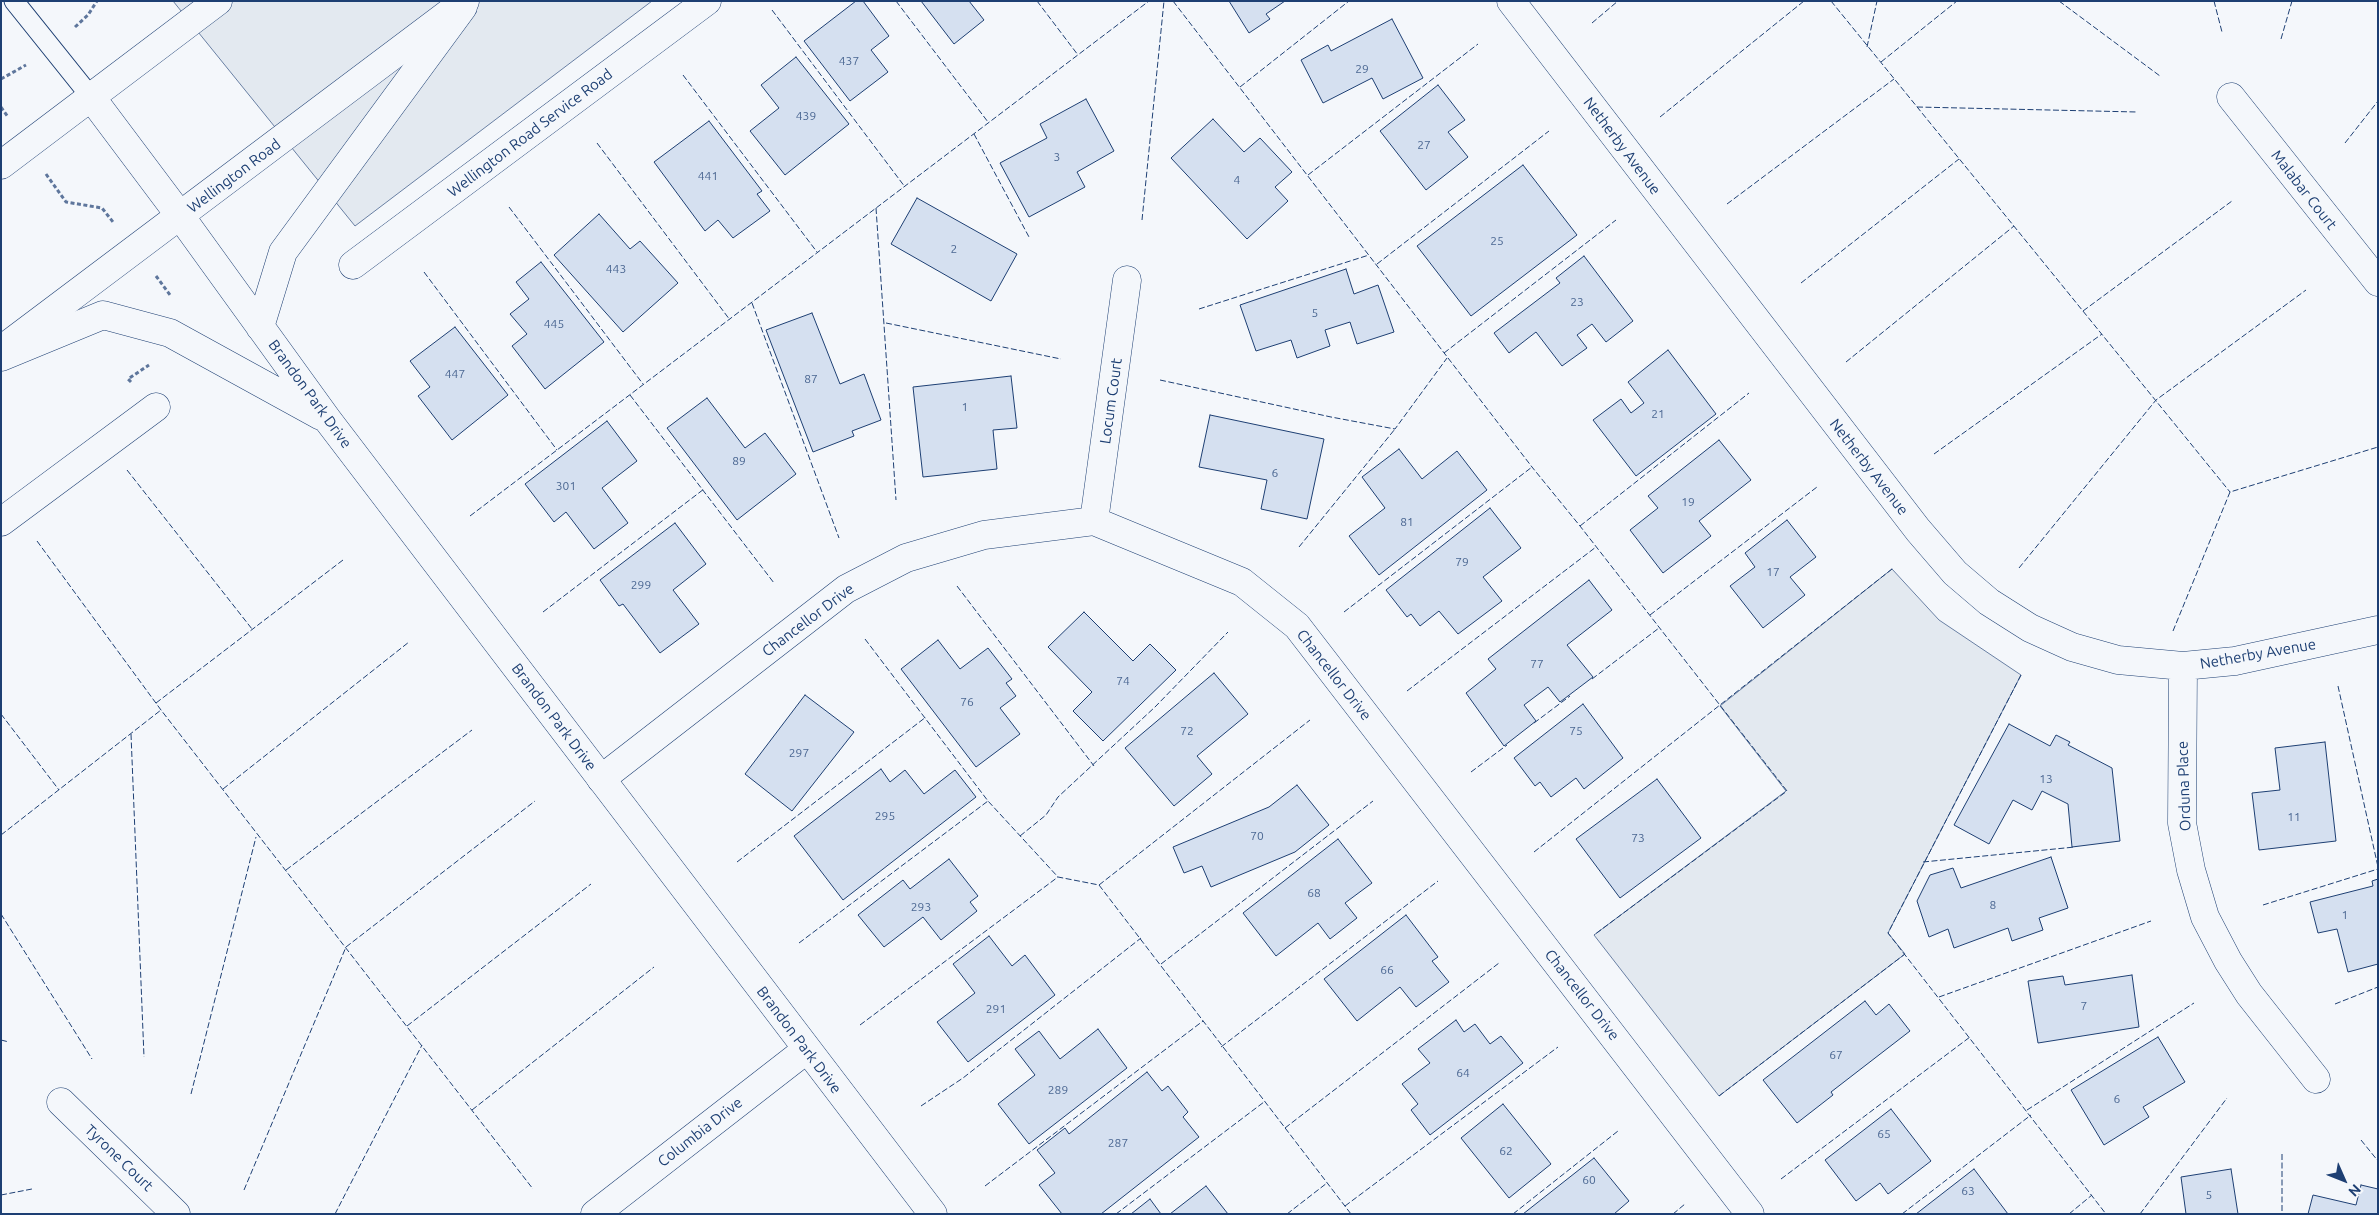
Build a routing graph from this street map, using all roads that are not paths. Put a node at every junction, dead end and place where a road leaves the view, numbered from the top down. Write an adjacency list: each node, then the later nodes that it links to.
1 (14, 1): 6 (lane)
2 (218, 1): 6 (main road)
3 (466, 1): 9 (main road, Wellington Road); 13 (main road)
4 (707, 1): 10 (main road, Wellington Road Service Road)
5 (1512, 1): 21 (main road, Netherby Avenue)
6 (91, 97): 8 (main road); 9 (main road, Brandon Park Drive)
7 (2231, 97): 12 (main road, Malabar Court)
8 (1, 165)
9 (181, 216): 13 (main road, Brandon Park Drive); 14 (main road, Wellington Road)
10 (352, 265)
11 (1127, 280): 18 (main road, Locum Court)
12 (2378, 282)
13 (260, 327): 17 (main road, Brandon Park Drive)
14 (1, 350)
15 (1, 357): 17 (main road)
16 (156, 407): 19 (main road)
17 (327, 419): 22 (main road, Brandon Park Drive)
18 (1094, 521): 22 (main road, Chancellor Drive); 29 (main road, Chancellor Drive)
19 (1, 522)
20 (2378, 630): 21 (main road, Netherby Avenue)
21 (2183, 666): 24 (main road, Orduna Place)
22 (602, 779): 23 (main road, Brandon Park Drive)
23 (806, 1050): 27 (main road, Columbia Drive); 28 (main road, Brandon Park Drive)
24 (2316, 1079)
25 (61, 1102): 26 (main road, Tyrone Court)
26 (176, 1214)
27 (595, 1214)
28 (933, 1214)
29 (1750, 1214)

